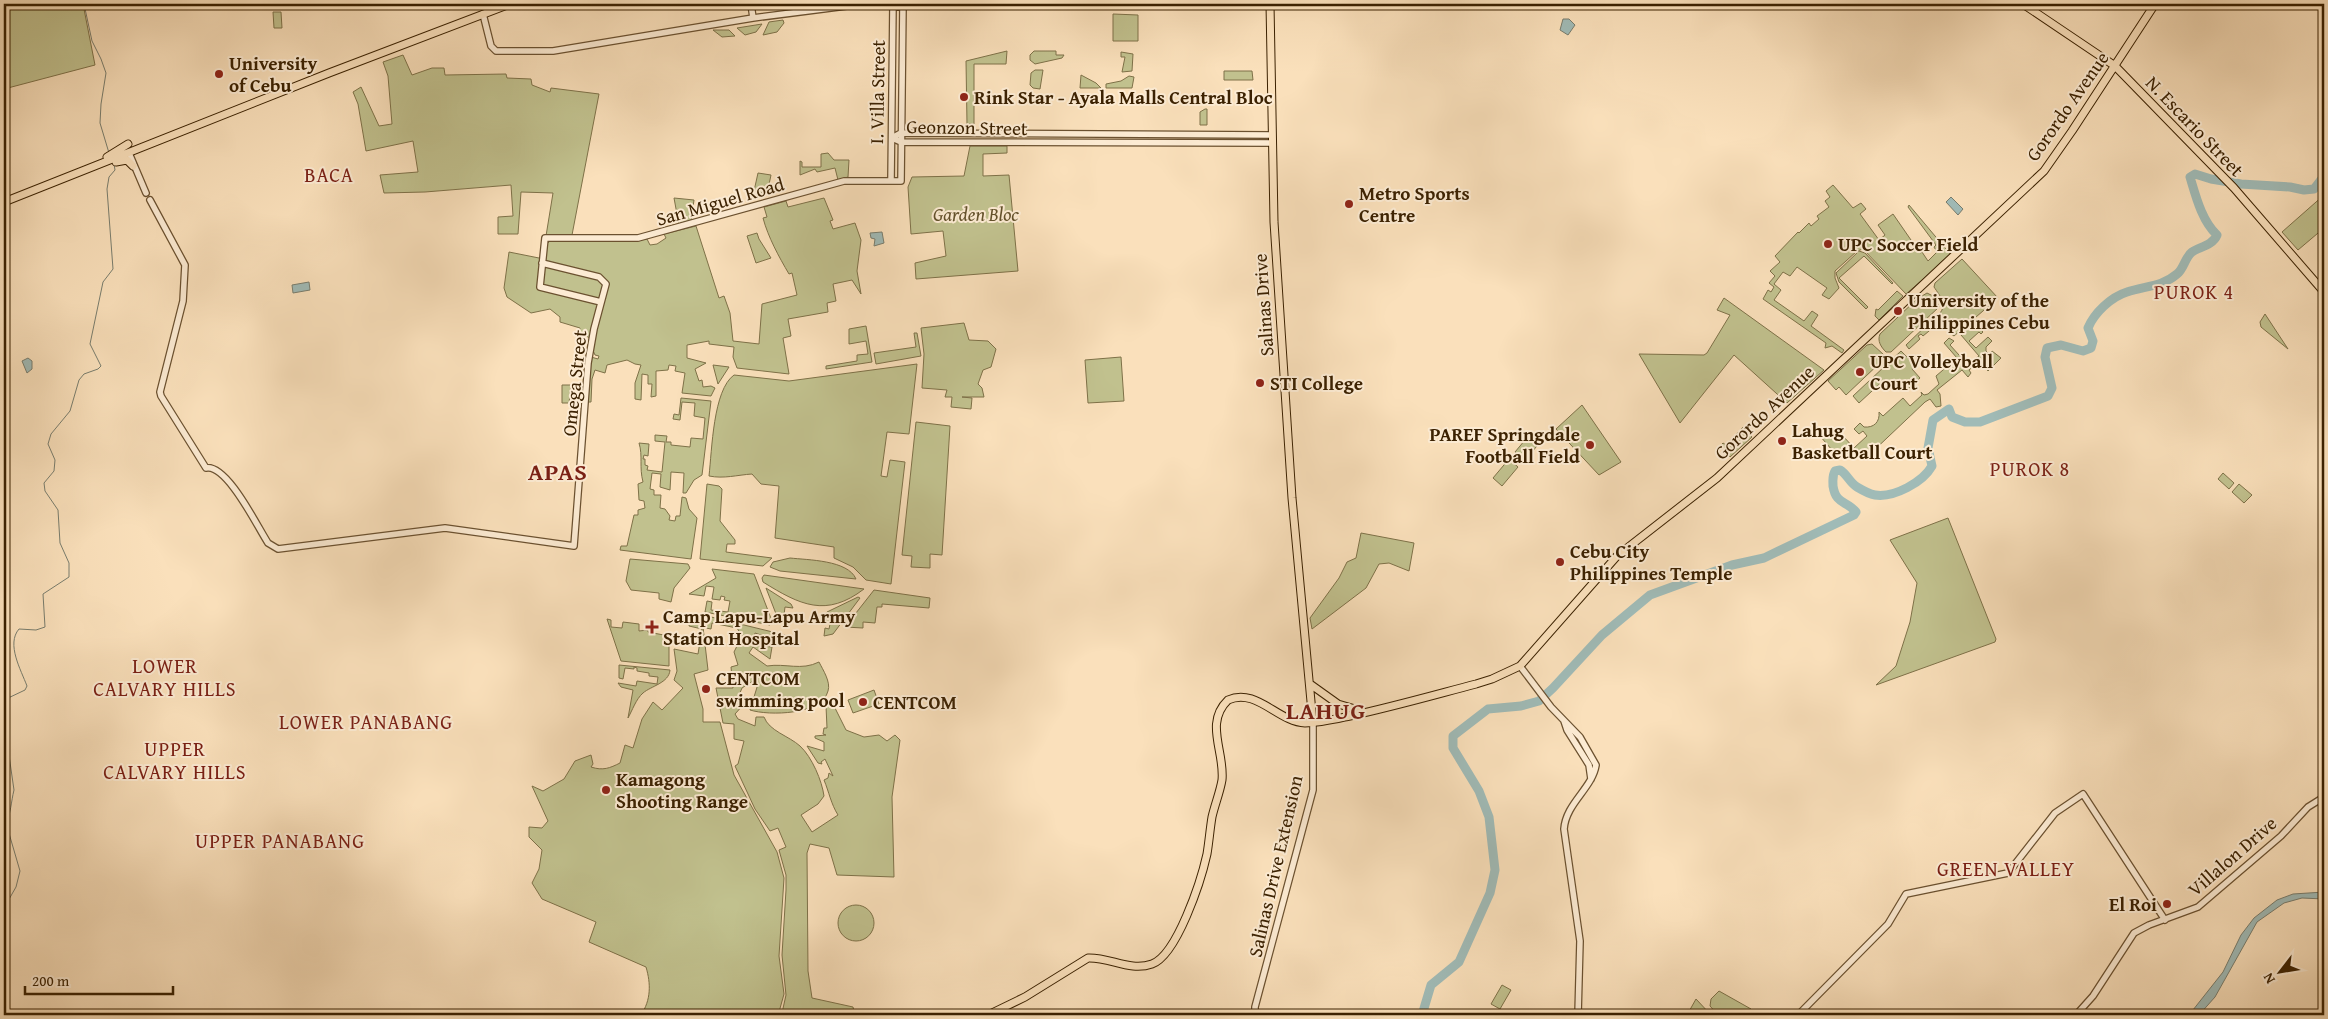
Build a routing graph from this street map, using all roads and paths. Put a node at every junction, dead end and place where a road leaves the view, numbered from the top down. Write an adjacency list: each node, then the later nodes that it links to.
1 (510, 4): 10 (main road)
2 (751, 4): 11 (street)
3 (862, 4): 11 (street)
4 (886, 4): 9 (street)
5 (1270, 4): 15 (main road, Salinas Drive)
6 (2023, 4): 12 (main road, N. Escario Street)
7 (2155, 4): 12 (main road, Gorordo Avenue)
8 (903, 5): 9 (street); 13 (street, I. Villa Street)
9 (893, 6): 14 (street, I. Villa Street)
10 (483, 14): 11 (street); 18 (main road)
11 (753, 18)
12 (2115, 66): 32 (main road, N. Escario Street); 34 (main road, Gorordo Avenue)
13 (901, 134): 14 (street, Geonzon Street); 15 (street, Geonzon Street); 16 (street, I. Villa Street)
14 (892, 138): 16 (street, Geonzon Street); 23 (street, I. Villa Street)
15 (1272, 139): 16 (street, Geonzon Street); 35 (main road, Salinas Drive)
16 (901, 142): 24 (street, I. Villa Street)
17 (128, 144): 19 (main road)
18 (129, 153): 19 (main road); 21 (street)
19 (117, 157): 20 (main road); 21 (main road)
20 (99, 165): 22 (main road); 22 (main road)
21 (133, 166): 26 (street)
22 (68, 176): 25 (main road)
23 (891, 180): 24 (street, San Miguel Road); 31 (street, San Miguel Road)
24 (901, 181)
25 (41, 187): 27 (main road); 29 (main road); 30 (main road)
26 (146, 193)
27 (4, 196)
28 (150, 200): 33 (street, Omega Street)
29 (4, 202)
30 (4, 206)
31 (542, 263): 33 (street); 33 (street, Omega Street)
32 (2324, 292)
33 (601, 302)
34 (1520, 666): 36 (main road, Gorordo Avenue); 42 (street)
35 (1310, 684): 36 (main road); 37 (main road, Salinas Drive)
36 (1369, 712): 37 (main road, Gorordo Avenue)
37 (1313, 723): 40 (main road); 41 (street, Salinas Drive Extension)
38 (2324, 797): 39 (street, Villalon Drive)
39 (2165, 920): 43 (street); 44 (street, Villalon Drive)
40 (988, 1015)
41 (1255, 1015)
42 (1578, 1015)
43 (1798, 1015)
44 (2076, 1015)

